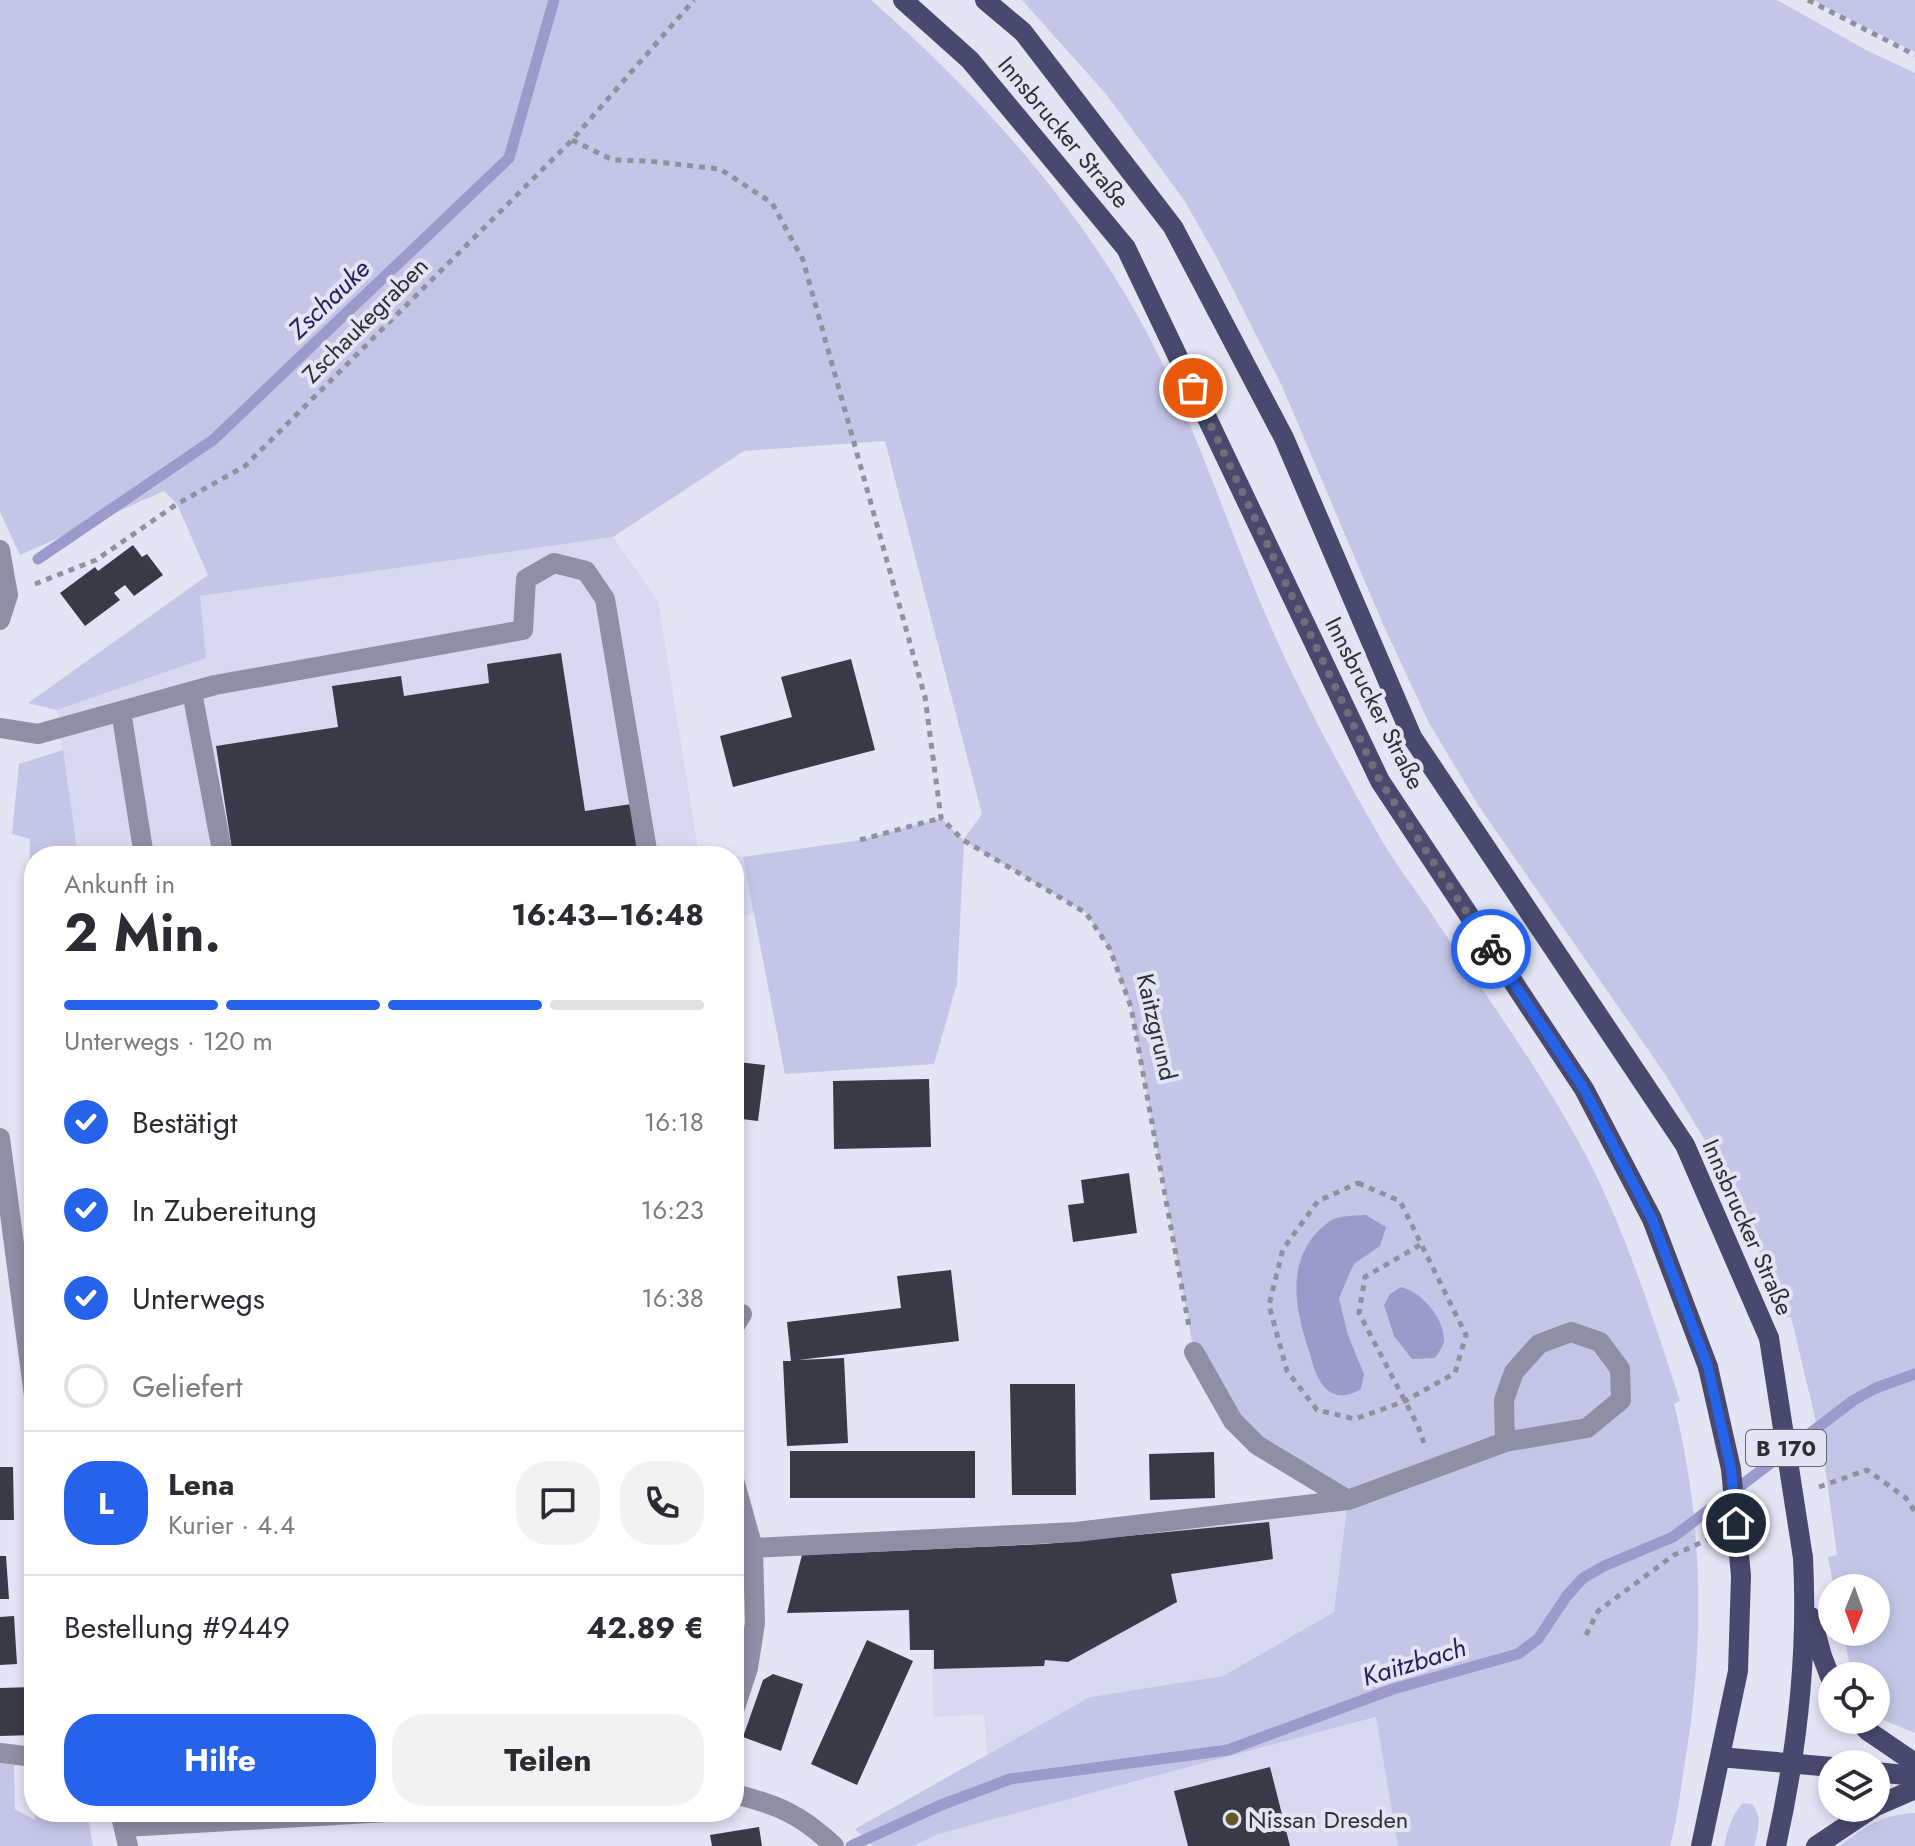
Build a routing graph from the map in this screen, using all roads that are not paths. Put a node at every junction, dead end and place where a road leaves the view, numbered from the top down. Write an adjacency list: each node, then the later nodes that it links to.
1 (903, 0): 24 (main road, Innsbrucker Straße / B 170, bridge)
2 (985, 0): 18 (main road, Innsbrucker Straße / B 170, bridge)
3 (0, 550): 4 (street)
4 (0, 620)
5 (192, 692): 6 (street); 9 (street); 10 (street)
6 (121, 711): 7 (street); 8 (street)
7 (0, 728)
8 (142, 846)
9 (221, 846)
10 (646, 846)
11 (0, 1138): 12 (street)
12 (24, 1320)
13 (1194, 1352): 15 (street)
14 (1505, 1442): 14 (street); 15 (street)
15 (1348, 1500): 17 (street)
16 (744, 1516): 17 (street)
17 (753, 1548): 20 (street)
18 (1805, 1596): 19 (main road); 25 (main road, Innsbrucker Straße / B 170)
19 (1824, 1662)
20 (744, 1680)
21 (1872, 1734): 26 (main road)
22 (0, 1753): 23 (street)
23 (24, 1756)
24 (1720, 1757): 25 (main road); 37 (main road, Innsbrucker Straße / B 170)
25 (1792, 1763): 27 (main road); 38 (main road, Innsbrucker Straße / B 170)
26 (1915, 1763)
27 (1818, 1766)
28 (1890, 1773): 29 (main road)
29 (1915, 1776)
30 (1915, 1789): 32 (main road)
31 (744, 1796): 36 (street)
32 (1890, 1800)
33 (223, 1822): 35 (street)
34 (1852, 1822): 39 (main road)
35 (124, 1828)
36 (834, 1846)
37 (1701, 1846)
38 (1776, 1846)
39 (1816, 1846)

